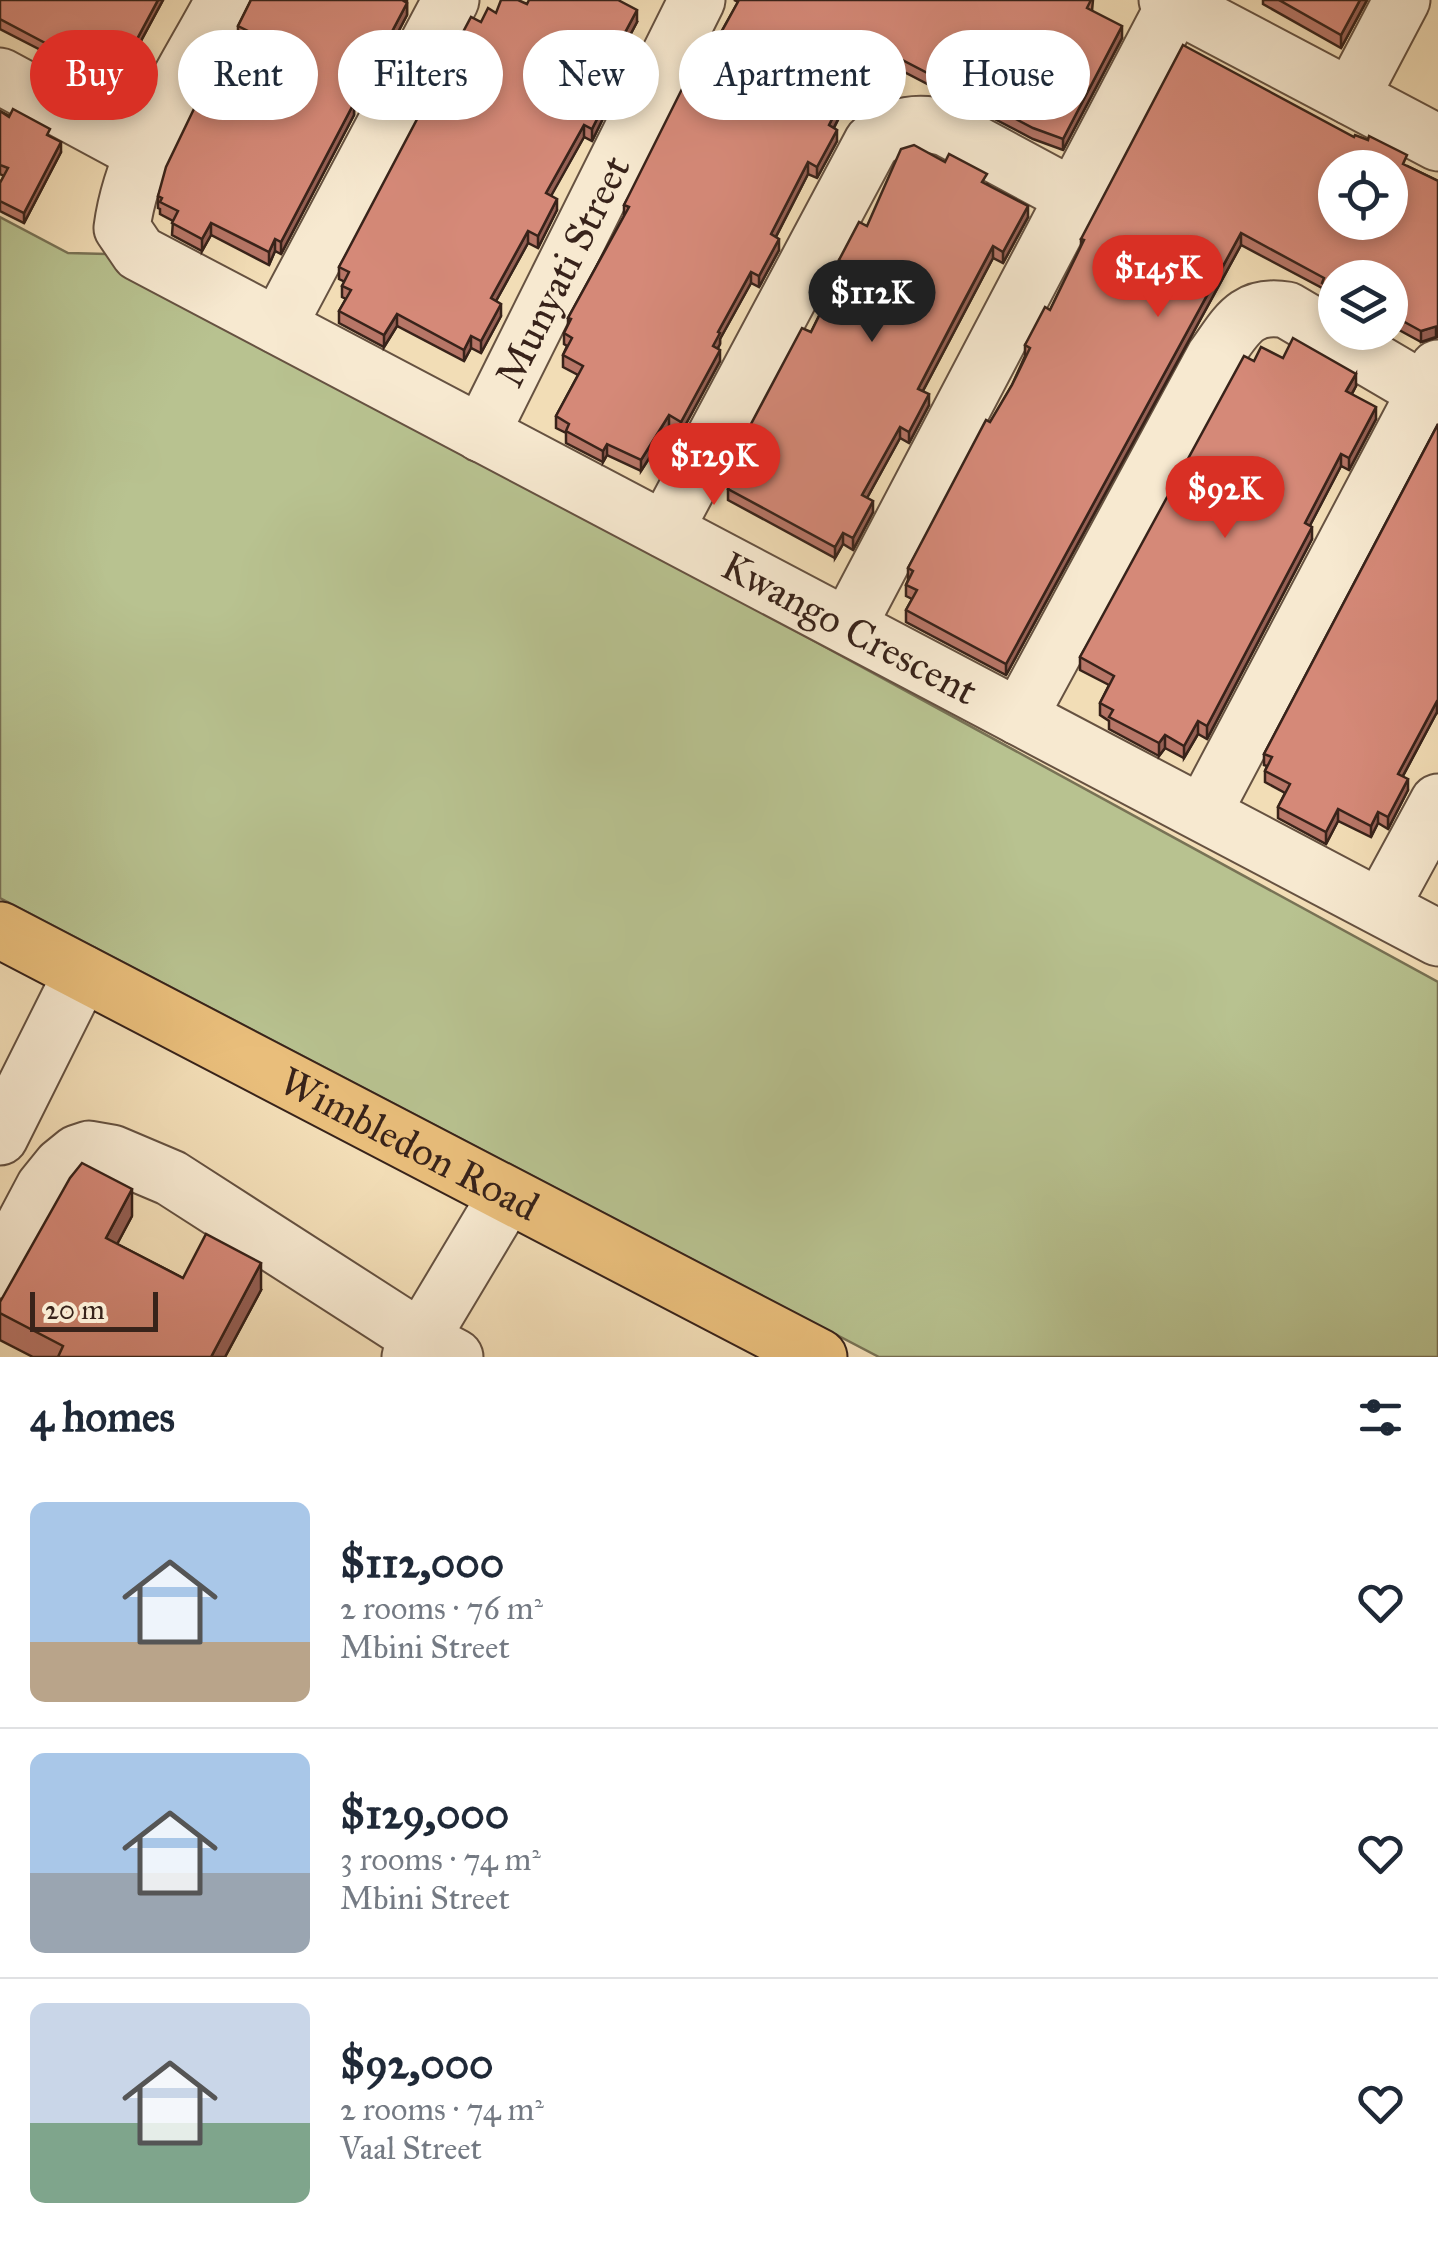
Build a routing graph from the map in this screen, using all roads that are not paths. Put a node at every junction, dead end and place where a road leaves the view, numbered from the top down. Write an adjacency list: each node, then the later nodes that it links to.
1 (224, 0): 9 (street, Kwango Crescent)
2 (450, 0): 11 (street)
3 (696, 0): 13 (street, Munyati Street)
4 (1402, 0): 7 (street)
5 (1173, 1): 7 (street); 10 (street)
6 (0, 76): 9 (street)
7 (1351, 97): 8 (street)
8 (1438, 142)
9 (143, 153): 11 (street, Kwango Crescent)
10 (1074, 196): 14 (street); 15 (street)
11 (278, 326): 13 (street, Kwango Crescent)
12 (1432, 380): 16 (street); 18 (street)
13 (481, 434): 14 (street, Kwango Crescent)
14 (664, 530): 15 (street, Kwango Crescent)
15 (848, 626): 16 (street, Kwango Crescent)
16 (1020, 717): 18 (street, Kwango Crescent)
17 (1438, 802): 19 (street)
18 (1203, 813): 19 (street, Kwango Crescent)
19 (1380, 908): 21 (street, Kwango Crescent)
20 (0, 930): 22 (main road, Wimbledon Road)
21 (1438, 938)
22 (82, 973): 23 (street); 24 (main road, Wimbledon Road)
23 (0, 1136)
24 (508, 1195): 26 (street); 27 (main road, Wimbledon Road)
25 (0, 1270): 26 (street)
26 (429, 1351)
27 (819, 1357)

